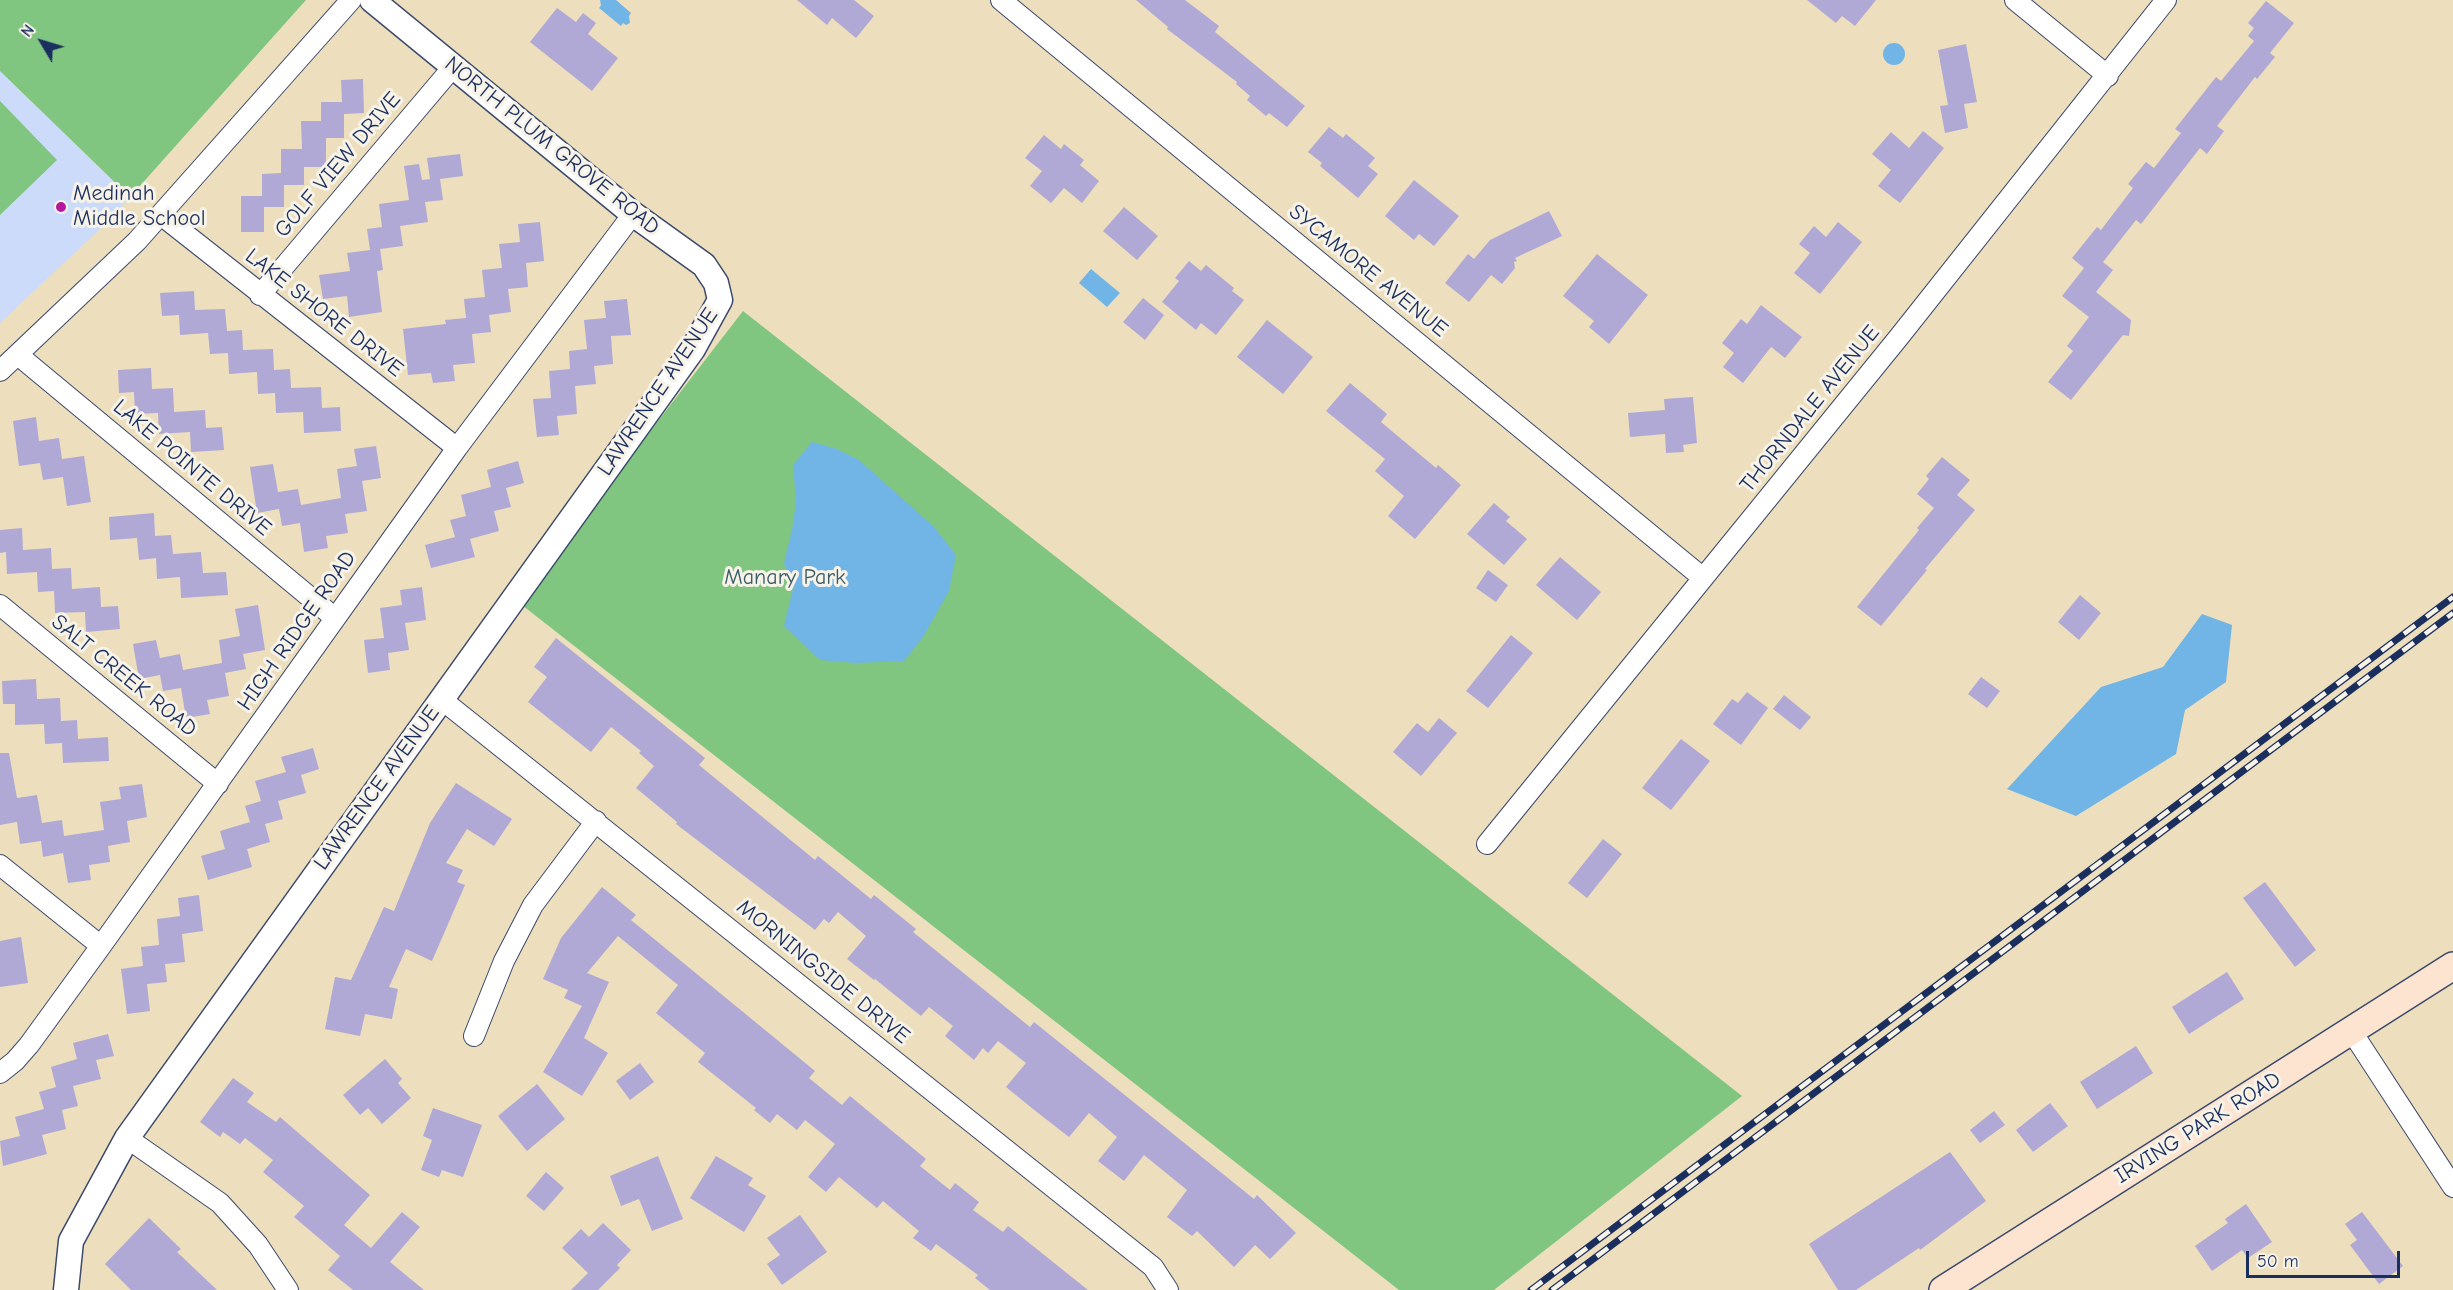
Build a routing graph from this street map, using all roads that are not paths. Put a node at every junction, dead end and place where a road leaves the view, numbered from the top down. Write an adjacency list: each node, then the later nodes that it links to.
1 (351, 0): 9 (street)
2 (372, 0): 6 (street, NORTH PLUM GROVE ROAD)
3 (1001, 0): 15 (street, SYCAMORE AVENUE)
4 (2015, 0): 7 (street)
5 (2166, 0): 7 (street, THORNDALE AVENUE)
6 (453, 67): 8 (street, NORTH PLUM GROVE ROAD); 10 (street, GOLF VIEW DRIVE)
7 (2108, 76): 15 (street, THORNDALE AVENUE)
8 (633, 214): 11 (street, NORTH PLUM GROVE ROAD); 14 (street, HIGH RIDGE ROAD)
9 (162, 215): 10 (street, LAKE SHORE DRIVE); 12 (street)
10 (261, 295): 14 (street, LAKE SHORE DRIVE)
11 (720, 300): 18 (street, LAWRENCE AVENUE)
12 (18, 355): 13 (street); 17 (street, LAKE POINTE DRIVE)
13 (0, 371)
14 (458, 448): 17 (street, HIGH RIDGE ROAD)
15 (1703, 578): 21 (street, THORNDALE AVENUE)
16 (0, 605): 19 (street, SALT CREEK ROAD)
17 (335, 618): 19 (street, HIGH RIDGE ROAD)
18 (441, 699): 20 (street, MORNINGSIDE DRIVE); 28 (street, LAWRENCE AVENUE)
19 (218, 784): 23 (street, HIGH RIDGE ROAD)
20 (596, 821): 26 (street); 32 (street, MORNINGSIDE DRIVE)
21 (1487, 844)
22 (0, 864): 23 (street)
23 (101, 946): 27 (street, HIGH RIDGE ROAD)
24 (2453, 966): 25 (main road, IRVING PARK ROAD)
25 (2352, 1032): 29 (street); 33 (main road, IRVING PARK ROAD)
26 (474, 1036)
27 (0, 1073)
28 (127, 1138): 30 (street, LAWRENCE AVENUE); 31 (street)
29 (2453, 1187)
30 (66, 1290)
31 (288, 1290)
32 (1168, 1290)
33 (1943, 1290)

